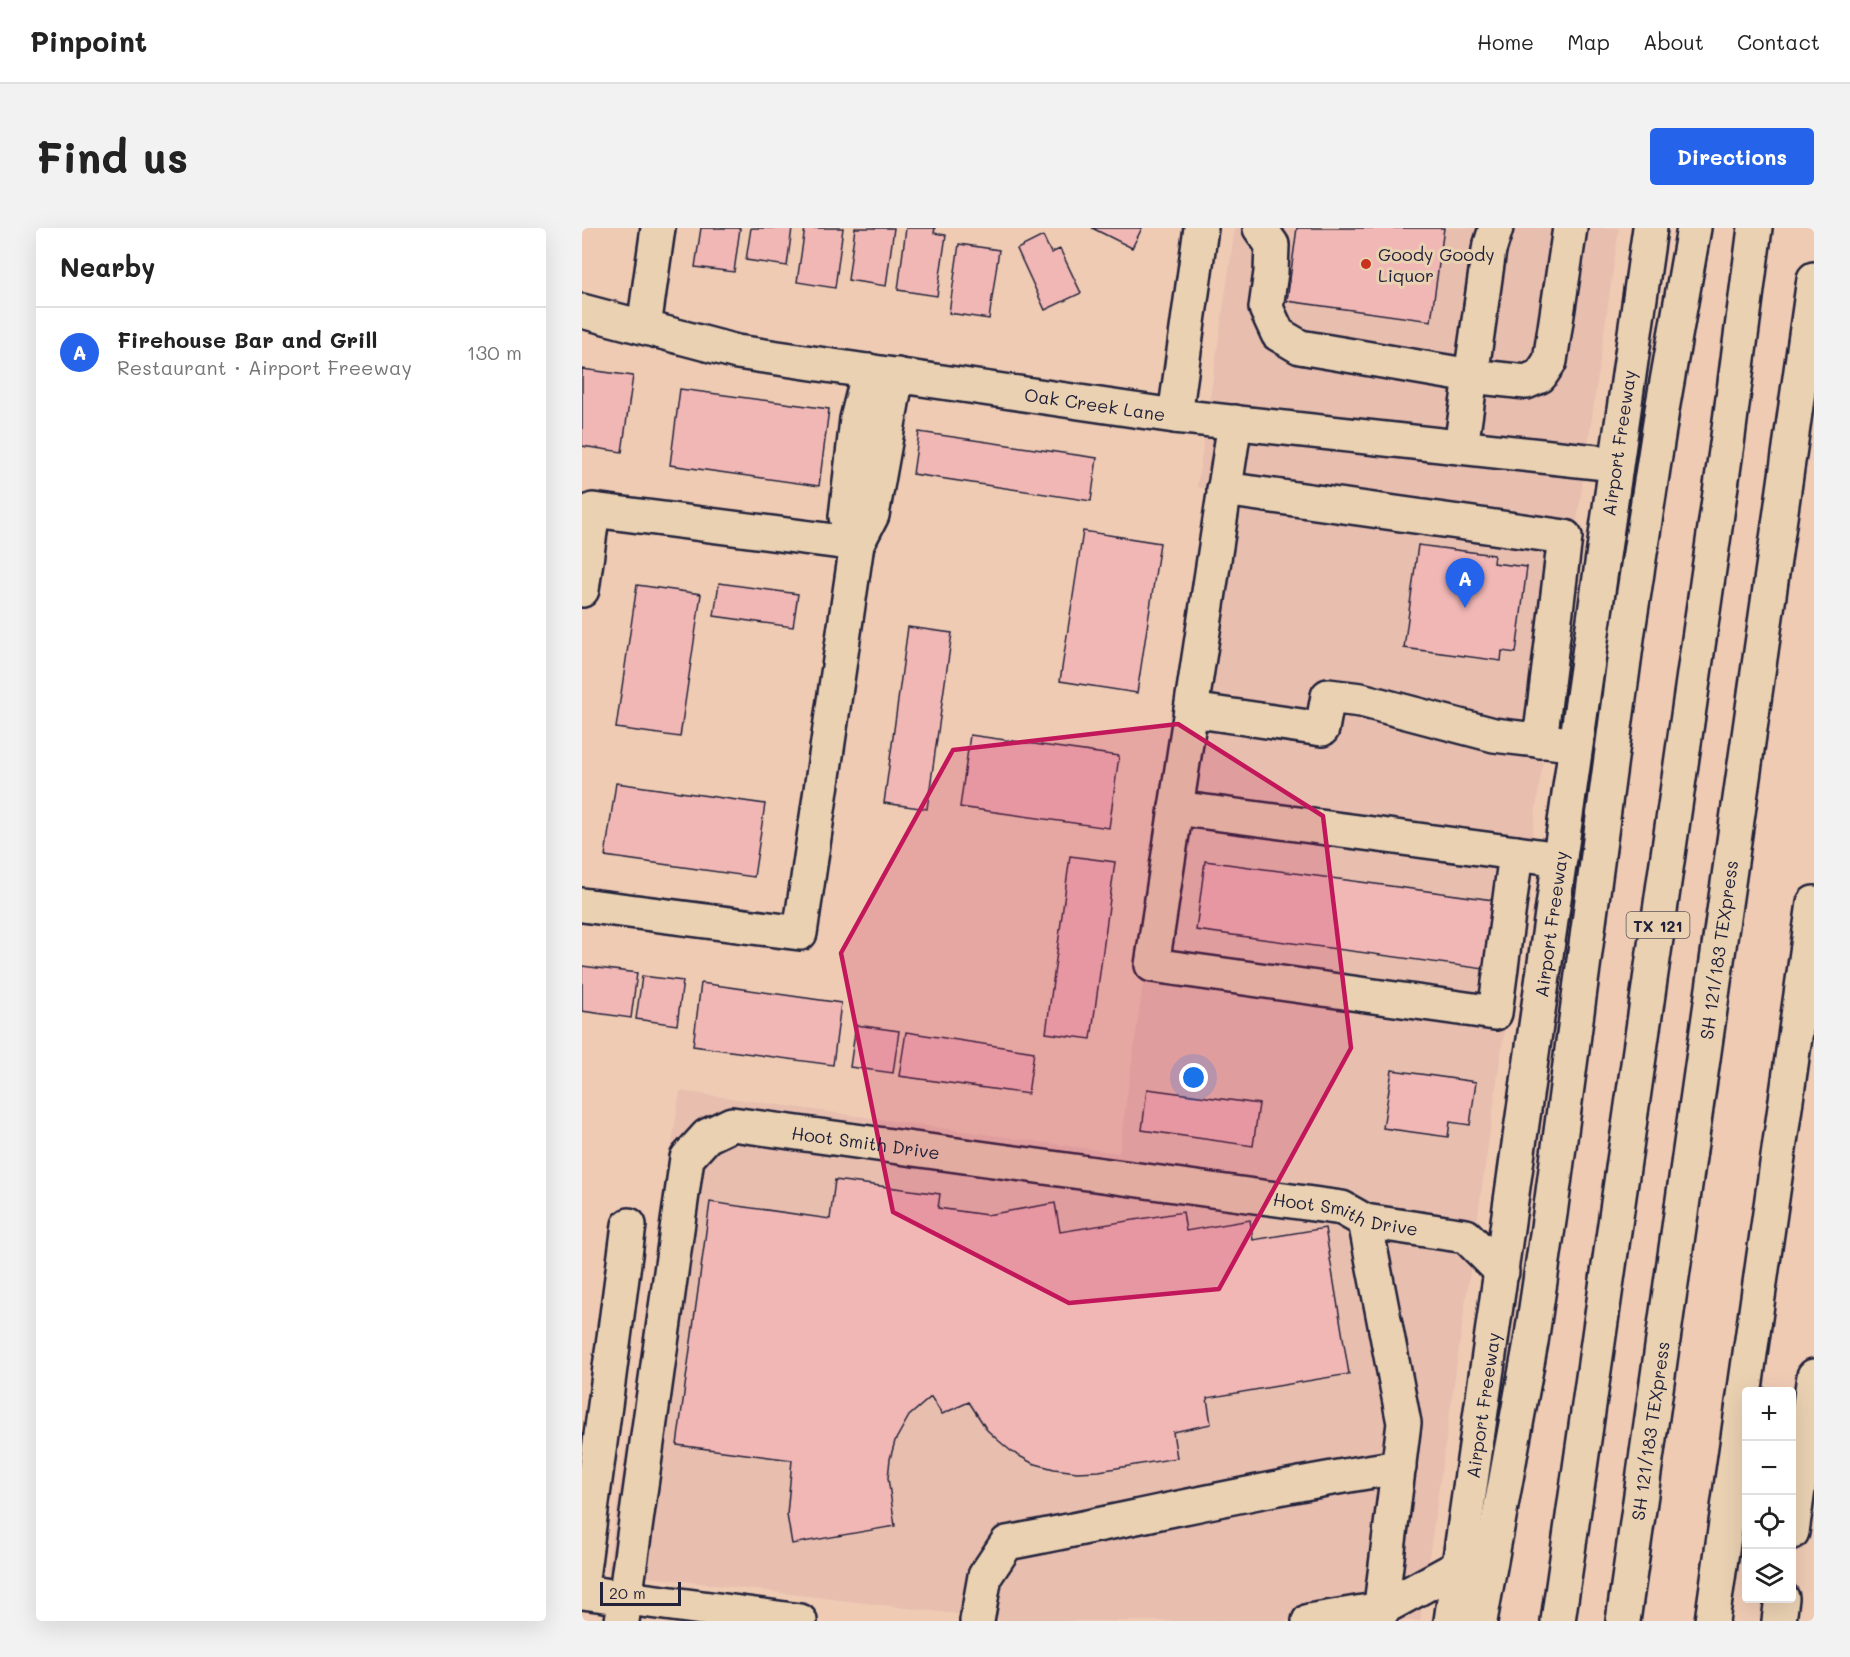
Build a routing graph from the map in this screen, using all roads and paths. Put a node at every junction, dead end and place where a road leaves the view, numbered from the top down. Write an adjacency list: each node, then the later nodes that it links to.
1 (658, 228): 11 (main road)
2 (1201, 228): 14 (main road)
3 (1260, 228): 13 (main road)
4 (1496, 228): 13 (main road)
5 (1570, 228): 13 (main road)
6 (1650, 228): 17 (main road, Airport Freeway)
7 (1694, 228): 45 (main road)
8 (1755, 228): 46 (main road, TX 121)
9 (1814, 279): 47 (main road, SH 121/183 TEXpress)
10 (582, 311): 11 (main road, Oak Creek Lane)
11 (644, 327): 12 (main road, Oak Creek Lane)
12 (883, 373): 14 (main road, Oak Creek Lane); 19 (main road)
13 (1471, 376): 16 (main road)
14 (1175, 416): 15 (main road, Oak Creek Lane)
15 (1235, 422): 16 (main road, Oak Creek Lane); 18 (main road)
16 (1461, 447): 17 (main road, Oak Creek Lane)
17 (1615, 464): 23 (main road, Airport Freeway)
18 (1224, 489): 21 (main road); 22 (main road)
19 (857, 544): 20 (main road); 28 (main road)
20 (582, 590)
21 (1191, 711): 22 (main road); 24 (main road)
22 (1540, 741): 23 (main road)
23 (1576, 745): 26 (main road, Airport Freeway)
24 (1176, 808): 25 (main road); 25 (main road)
25 (1516, 854): 26 (main road)
26 (1560, 859): 31 (main road, Airport Freeway)
27 (1814, 903): 48 (main road)
28 (582, 905)
29 (1365, 1221): 31 (main road, Hoot Smith Drive); 33 (main road); 39 (main road, Hoot Smith Drive)
30 (629, 1225): 36 (main road)
31 (1502, 1272): 35 (main road, Airport Freeway)
32 (1814, 1376): 34 (main road)
33 (1399, 1467): 40 (main road); 42 (main road)
34 (1796, 1498)
35 (1460, 1566): 40 (main road); 44 (main road, Airport Freeway)
36 (582, 1578)
37 (582, 1592): 39 (main road)
38 (1781, 1603): 49 (main road)
39 (624, 1609): 41 (main road)
40 (1386, 1617): 43 (main road)
41 (800, 1621)
42 (977, 1621)
43 (1309, 1621)
44 (1451, 1621)
45 (1480, 1621)
46 (1558, 1621)
47 (1623, 1621)
48 (1712, 1621)
49 (1779, 1621)

